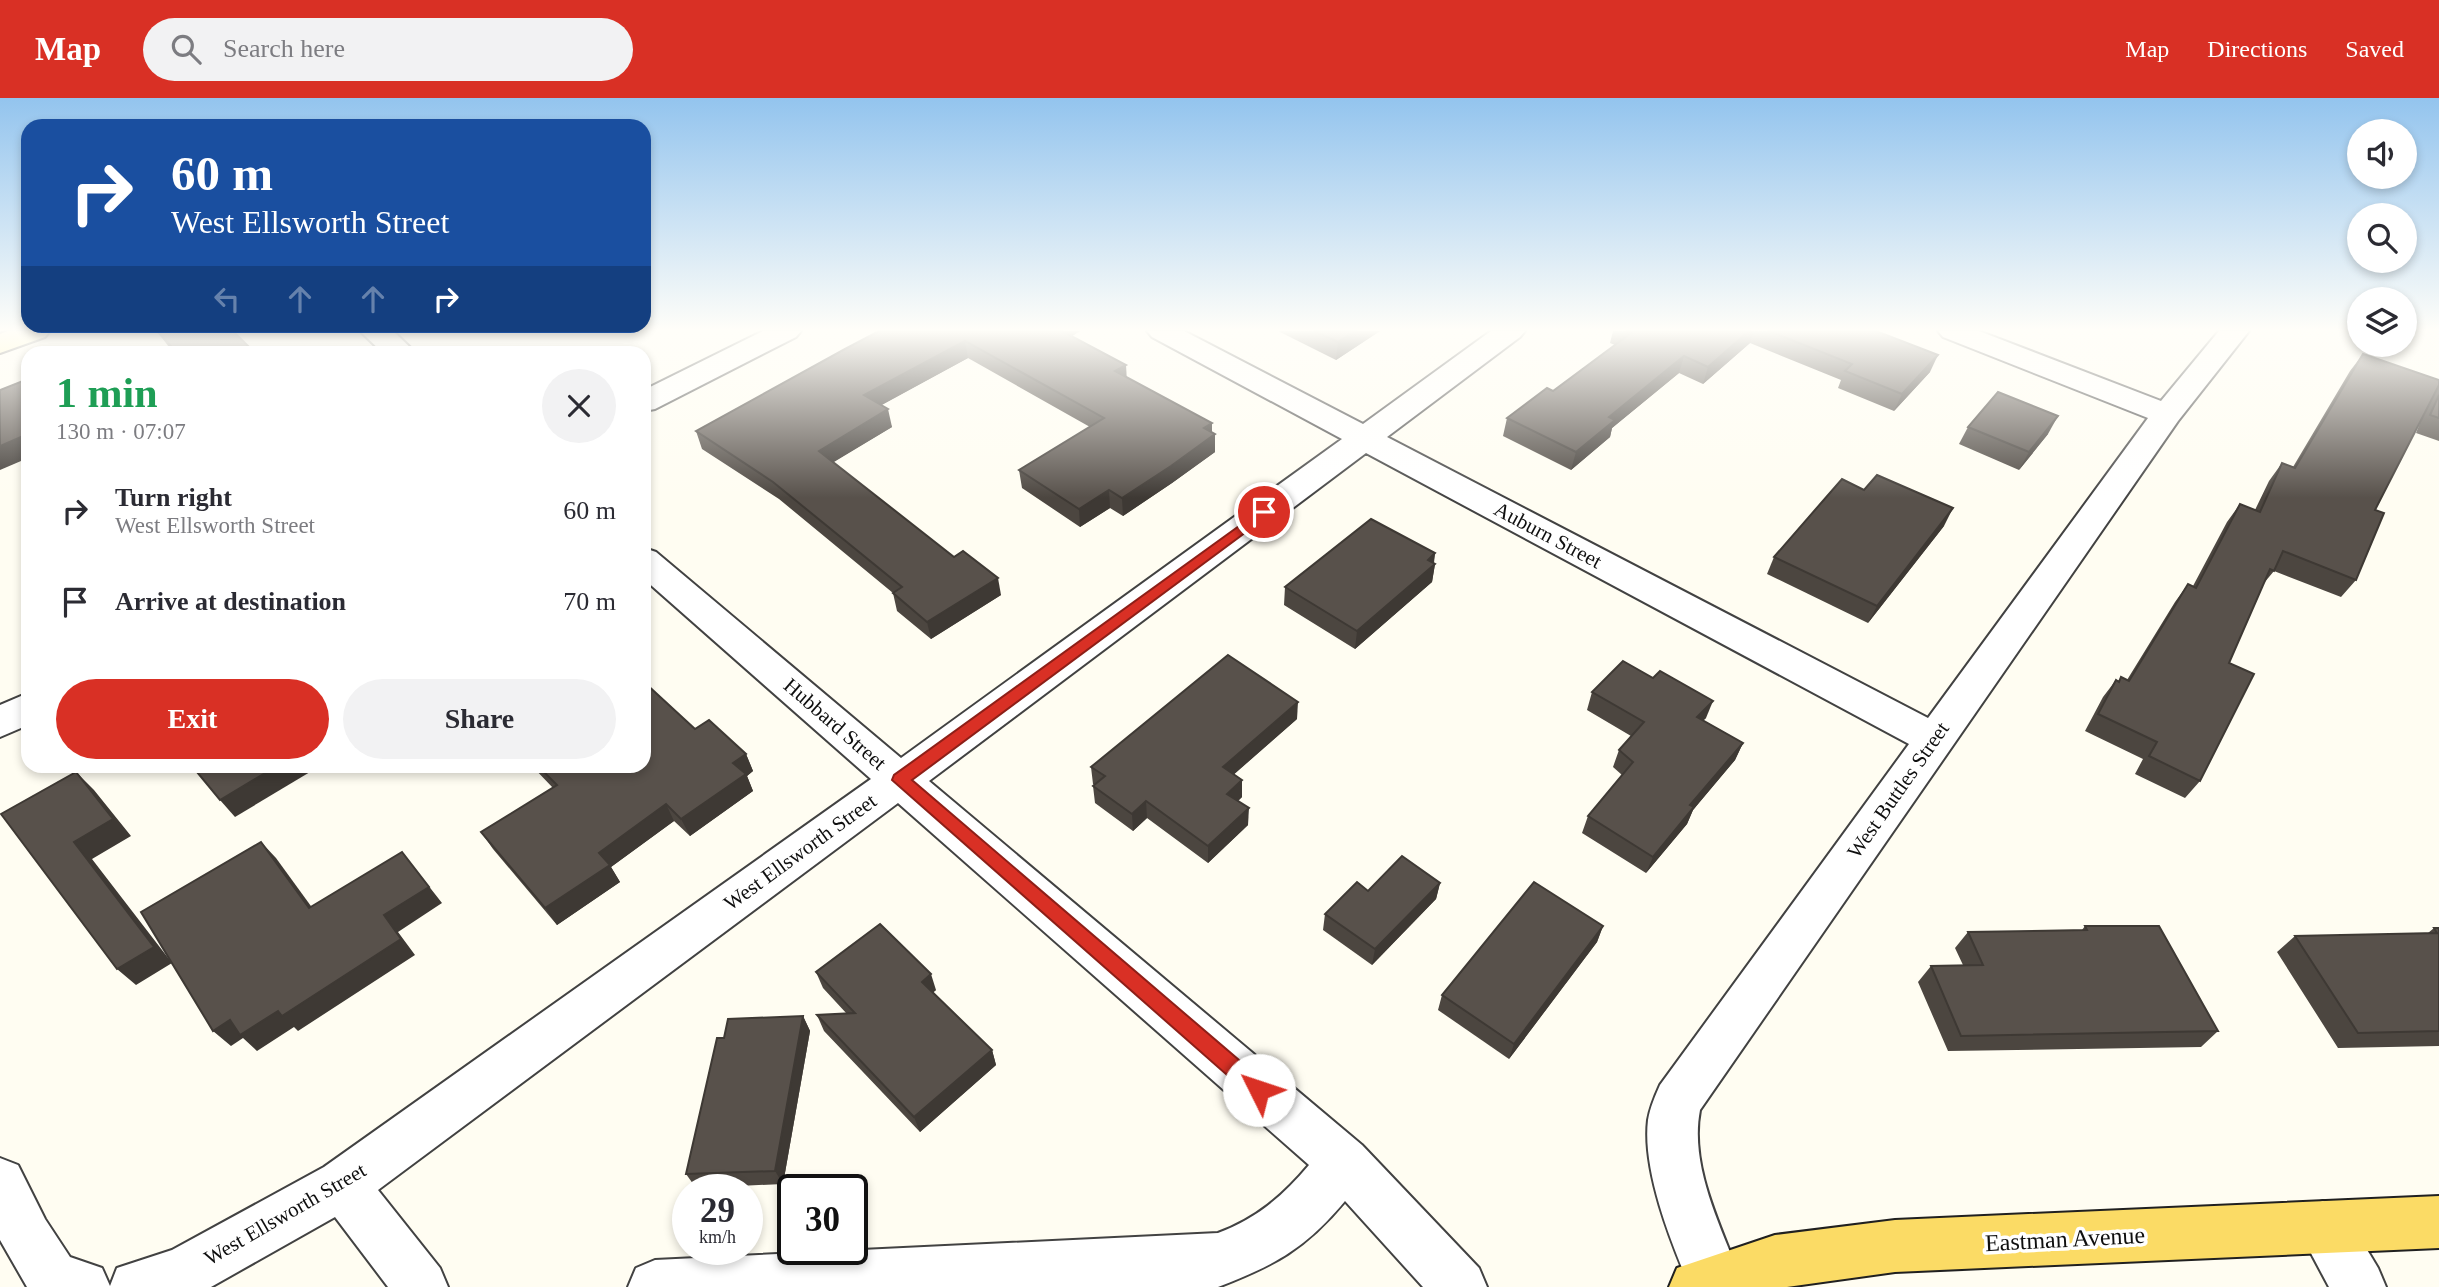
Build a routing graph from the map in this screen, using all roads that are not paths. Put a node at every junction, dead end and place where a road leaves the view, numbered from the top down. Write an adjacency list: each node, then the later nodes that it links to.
1 (675, 386): 6 (street)
2 (1266, 386): 8 (street, Auburn Street)
3 (1436, 386): 8 (street, West Ellsworth Street)
4 (2096, 386): 7 (street)
5 (2189, 386): 7 (street, West Buttles Street)
6 (651, 398)
7 (2167, 414): 12 (street, West Buttles Street)
8 (1365, 439): 12 (street, Auburn Street); 13 (street, West Ellsworth Street)
9 (651, 566): 13 (street, Hubbard Street)
10 (21, 712): 11 (street)
11 (0, 722)
12 (1934, 739): 19 (street, West Buttles Street)
13 (900, 780): 14 (street, Hubbard Street); 16 (street, West Ellsworth Street)
14 (1344, 1163): 23 (street); 24 (street)
15 (0, 1183): 20 (street)
16 (342, 1185): 21 (street, West Ellsworth Street); 22 (street)
17 (2439, 1222): 18 (main road, Eastman Avenue)
18 (2323, 1227): 19 (main road, Eastman Avenue); 25 (street)
19 (1705, 1284)
20 (83, 1287)
21 (136, 1287)
22 (421, 1287)
23 (655, 1287)
24 (1460, 1287)
25 (2359, 1287)

